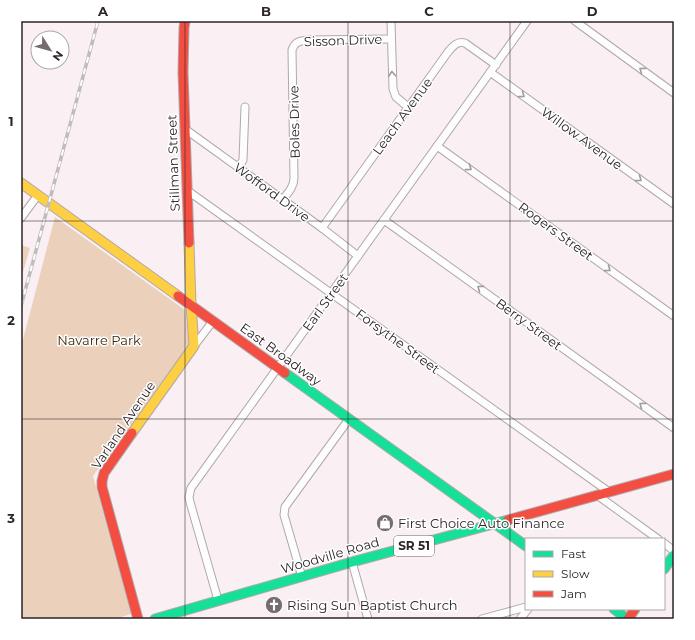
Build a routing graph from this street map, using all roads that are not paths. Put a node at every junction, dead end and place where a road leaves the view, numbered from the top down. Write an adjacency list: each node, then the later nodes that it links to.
1 (185, 21): 12 (street, Stillman Street)
2 (391, 21): 5 (street)
3 (527, 21): 7 (street, Earl Street)
4 (575, 21): 9 (street, one-way to 4)
5 (391, 39): 6 (street, Sisson Drive); 11 (street, one-way to 5)
6 (296, 43): 18 (street, Boles Drive)
7 (496, 65): 8 (street, Earl Street); 11 (street, Leach Avenue)
8 (490, 72): 13 (street, Earl Street); 19 (street, Willow Avenue, one-way to 19)
9 (674, 93)
10 (245, 107): 14 (street)
11 (408, 107): 22 (street, Leach Avenue)
12 (185, 129): 14 (street, Wofford Drive); 16 (street, Stillman Street)
13 (437, 146): 21 (street, Earl Street); 26 (street, Rogers Street, one-way to 26)
14 (239, 167): 18 (street, Wofford Drive)
15 (21, 183): 17 (street, East Broadway)
16 (188, 191): 24 (street, Forsythe Street); 25 (street, Stillman Street)
17 (38, 195): 20 (street); 25 (street, East Broadway)
18 (283, 199): 22 (street, Wofford Drive)
19 (674, 204)
20 (21, 218)
21 (384, 220): 23 (street, Earl Street); 31 (street, Berry Street, one-way to 21)
22 (322, 228): 23 (street, Wofford Drive)
23 (358, 256): 24 (street, Earl Street)
24 (331, 293): 29 (street, Earl Street); 33 (street, Forsythe Street)
25 (191, 305): 27 (street, East Broadway); 28 (street)
26 (674, 316)
27 (213, 321): 28 (street, Varland Avenue); 29 (street, East Broadway)
28 (194, 346): 49 (street, Varland Avenue)
29 (278, 368): 30 (street, East Broadway); 44 (street, Earl Street)
30 (349, 419): 35 (street, East Broadway); 43 (street)
31 (674, 428)
32 (674, 474): 33 (street, Woodville Road / SR 51)
33 (608, 492): 34 (street, Woodville Road / SR 51)
34 (597, 495): 35 (street, Woodville Road / SR 51); 36 (street)
35 (495, 524): 37 (street, East Broadway); 41 (street, Woodville Road / SR 51)
36 (657, 538)
37 (525, 545)
38 (665, 545): 39 (street)
39 (674, 551)
40 (674, 555): 42 (street)
41 (352, 562): 43 (street, Woodville Road / SR 51); 51 (street)
42 (665, 568)
43 (302, 577): 44 (street, Woodville Road / SR 51)
44 (218, 600): 50 (street, Woodville Road / SR 51)
45 (525, 608): 52 (street)
46 (526, 610): 53 (street)
47 (615, 610): 54 (street)
48 (635, 610): 54 (street)
49 (138, 619)
50 (155, 619)
51 (368, 619)
52 (482, 619)
53 (520, 619)
54 (628, 619)

